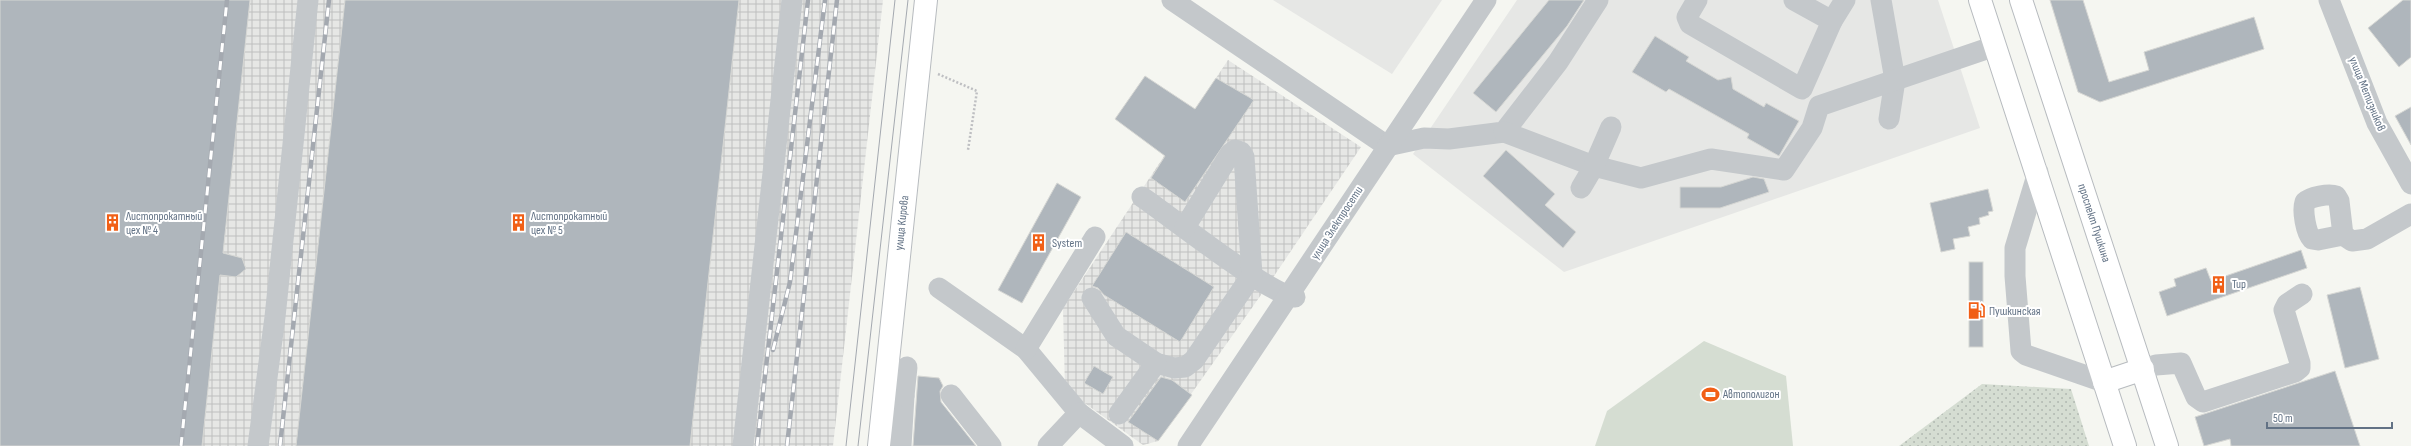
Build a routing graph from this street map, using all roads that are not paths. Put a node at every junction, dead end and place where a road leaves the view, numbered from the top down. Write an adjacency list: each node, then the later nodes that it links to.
1 (308, 0): 46 (street)
2 (792, 0): 47 (street)
3 (926, 0): 42 (main road, улица Кирова)
4 (1172, 0): 22 (street)
5 (1486, 0): 22 (street, улица Электросети)
6 (1598, 0): 21 (street)
7 (1697, 0): 17 (street)
8 (1794, 0): 14 (street)
9 (1845, 0): 14 (street)
10 (1882, 0): 16 (street)
11 (1980, 0): 15 (main road)
12 (2021, 0): 40 (main road, проспект Пушкина)
13 (2329, 0): 25 (street, улица Метизников)
14 (1832, 21): 17 (street)
15 (1995, 46): 16 (street); 24 (main road)
16 (1895, 80): 18 (street); 19 (street)
17 (1802, 89): 18 (street)
18 (1819, 106): 23 (street)
19 (1889, 120)
20 (1611, 128): 23 (street)
21 (1504, 132): 22 (street); 23 (street)
22 (1387, 146): 35 (street, улица Электросети)
23 (1594, 166): 26 (street)
24 (2038, 172): 41 (main road); 41 (street)
25 (2411, 184)
26 (1581, 188)
27 (1142, 197): 29 (street)
28 (2411, 214): 30 (street)
29 (1185, 227): 32 (street); 32 (street)
30 (2343, 235)
31 (1094, 237): 37 (street)
32 (1252, 275): 35 (street); 38 (street)
33 (939, 288): 37 (street)
34 (2302, 294): 40 (street)
35 (1292, 297): 53 (street, улица Электросети)
36 (1092, 298): 38 (street)
37 (1026, 349): 44 (street)
38 (1156, 363): 45 (street)
39 (907, 367): 42 (street)
40 (2143, 370): 41 (main road); 55 (main road, проспект Пушкина)
41 (2104, 382): 54 (main road)
42 (894, 395): 48 (main road, улица Кирова); 49 (street)
43 (951, 395): 50 (street)
44 (1079, 413): 51 (street); 52 (street)
45 (1119, 414)
46 (258, 446)
47 (743, 446)
48 (879, 446)
49 (901, 446)
50 (990, 446)
51 (1048, 446)
52 (1123, 446)
53 (1188, 446)
54 (2125, 446)
55 (2168, 446)

